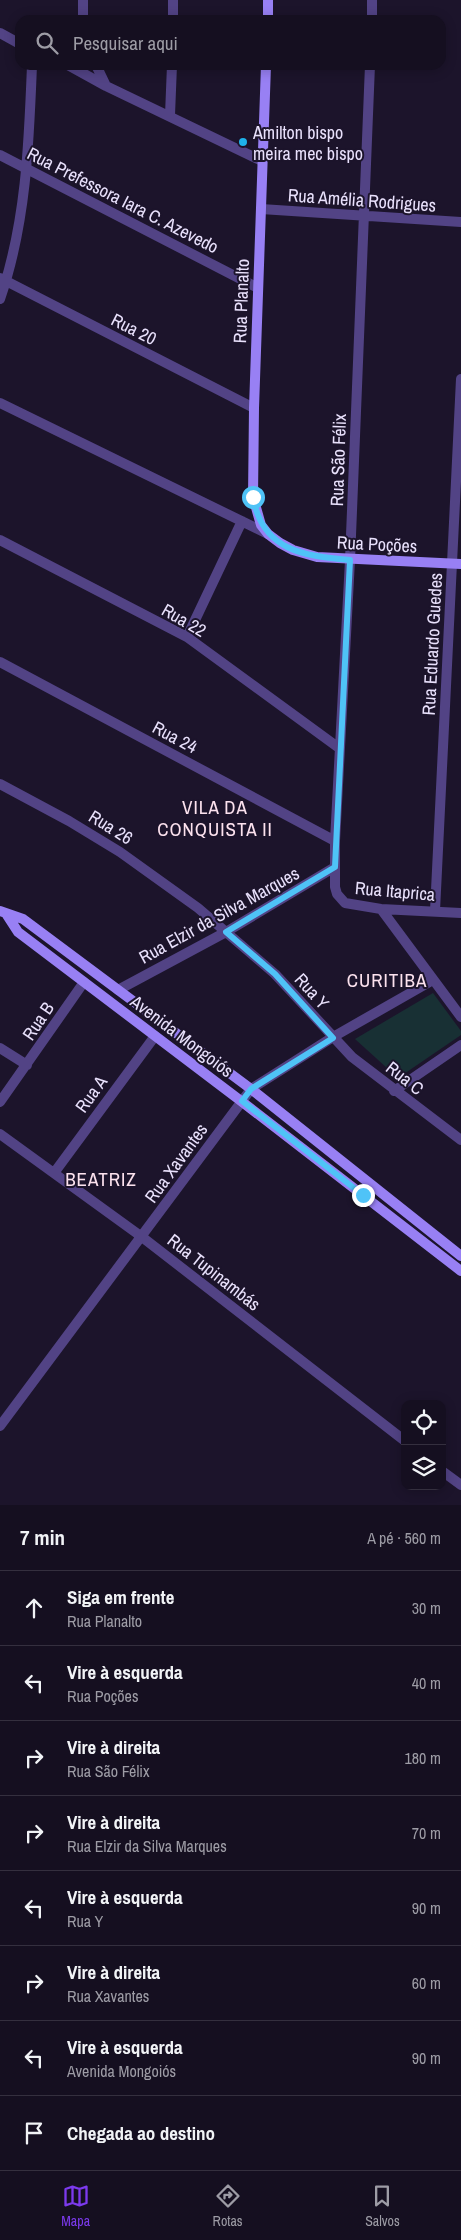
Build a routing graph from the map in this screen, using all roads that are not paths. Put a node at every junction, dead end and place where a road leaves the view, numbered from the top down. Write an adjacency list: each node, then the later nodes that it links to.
1 (83, 0): 5 (street)
2 (173, 0): 6 (street)
3 (268, 0): 7 (street)
4 (372, 0): 8 (street)
5 (83, 15)
6 (173, 15)
7 (268, 15)
8 (372, 15)
9 (0, 33): 10 (street)
10 (15, 41)
11 (32, 70): 21 (street)
12 (77, 70): 17 (street)
13 (98, 70): 17 (street)
14 (172, 70): 18 (street)
15 (266, 70): 20 (street, Rua Planalto)
16 (370, 70): 23 (street, Rua São Félix)
17 (106, 86): 18 (street)
18 (170, 116): 20 (street)
19 (0, 155): 21 (street, Rua Prefessora Iara C. Azevedo)
20 (262, 161): 22 (street, Rua Planalto)
21 (27, 169): 25 (street); 26 (street, Rua Prefessora Iara C. Azevedo)
22 (260, 209): 23 (street, Rua Amélia Rodrigues); 26 (street, Rua Planalto)
23 (365, 217): 24 (street, Rua Amélia Rodrigues); 34 (street, Rua São Félix)
24 (461, 222)
25 (3, 279): 27 (street); 30 (street, Rua 20)
26 (258, 288): 30 (street, Rua Planalto)
27 (0, 299)
28 (461, 379): 35 (street, Rua Eduardo Guedes)
29 (0, 403): 31 (street)
30 (254, 408): 32 (street, Rua Planalto)
31 (242, 521): 32 (street); 36 (street)
32 (268, 534): 34 (street, Rua Poções)
33 (0, 540): 36 (street, Rua 22)
34 (350, 560): 35 (street, Rua Poções); 38 (street, Rua São Félix)
35 (457, 564): 45 (street, Rua Eduardo Guedes)
36 (187, 637): 38 (street, Rua 22)
37 (0, 662): 40 (street, Rua 24)
38 (339, 748): 40 (street, Rua São Félix)
39 (0, 784): 43 (street, Rua 26)
40 (335, 841): 41 (street, Rua São Félix)
41 (335, 867): 42 (street, Rua São Félix); 48 (street, Rua Elzir da Silva Marques)
42 (335, 887): 44 (street, Rua Itaprica)
43 (198, 908): 48 (street, Rua Y)
44 (381, 909): 45 (street, Rua Itaprica); 49 (street)
45 (435, 911): 47 (street, Rua Itaprica)
46 (4, 913): 50 (street, Avenida Mongoiós); 51 (street, Avenida Mongoiós)
47 (461, 913)
48 (226, 932): 51 (street, Rua Elzir da Silva Marques); 54 (street, Rua Y)
49 (433, 980): 52 (street); 54 (street, Rua Xavantes)
50 (84, 982): 53 (street, Avenida Mongoiós); 57 (street, Rua B)
51 (118, 990): 58 (street, Avenida Mongoiós)
52 (461, 1017)
53 (155, 1036): 60 (street, Avenida Mongoiós); 64 (street, Rua A)
54 (333, 1038): 58 (street, Rua Xavantes); 59 (street, Rua C)
55 (461, 1045): 59 (street)
56 (0, 1048): 57 (street)
57 (27, 1066): 61 (street, Rua B)
58 (251, 1089): 60 (street, Rua Xavantes); 66 (street, Avenida Mongoiós)
59 (394, 1091): 63 (street, Rua C)
60 (242, 1101): 65 (street, Rua Xavantes); 67 (street, Avenida Mongoiós)
61 (0, 1102)
62 (0, 1134): 64 (street, Rua Tupinambás)
63 (461, 1140)
64 (54, 1173): 65 (street, Rua Tupinambás)
65 (142, 1237): 68 (street, Rua Xavantes); 69 (street, Rua Tupinambás)
66 (461, 1256)
67 (461, 1271)
68 (0, 1426)
69 (401, 1438)
70 (446, 1474): 71 (street)
71 (461, 1485)

